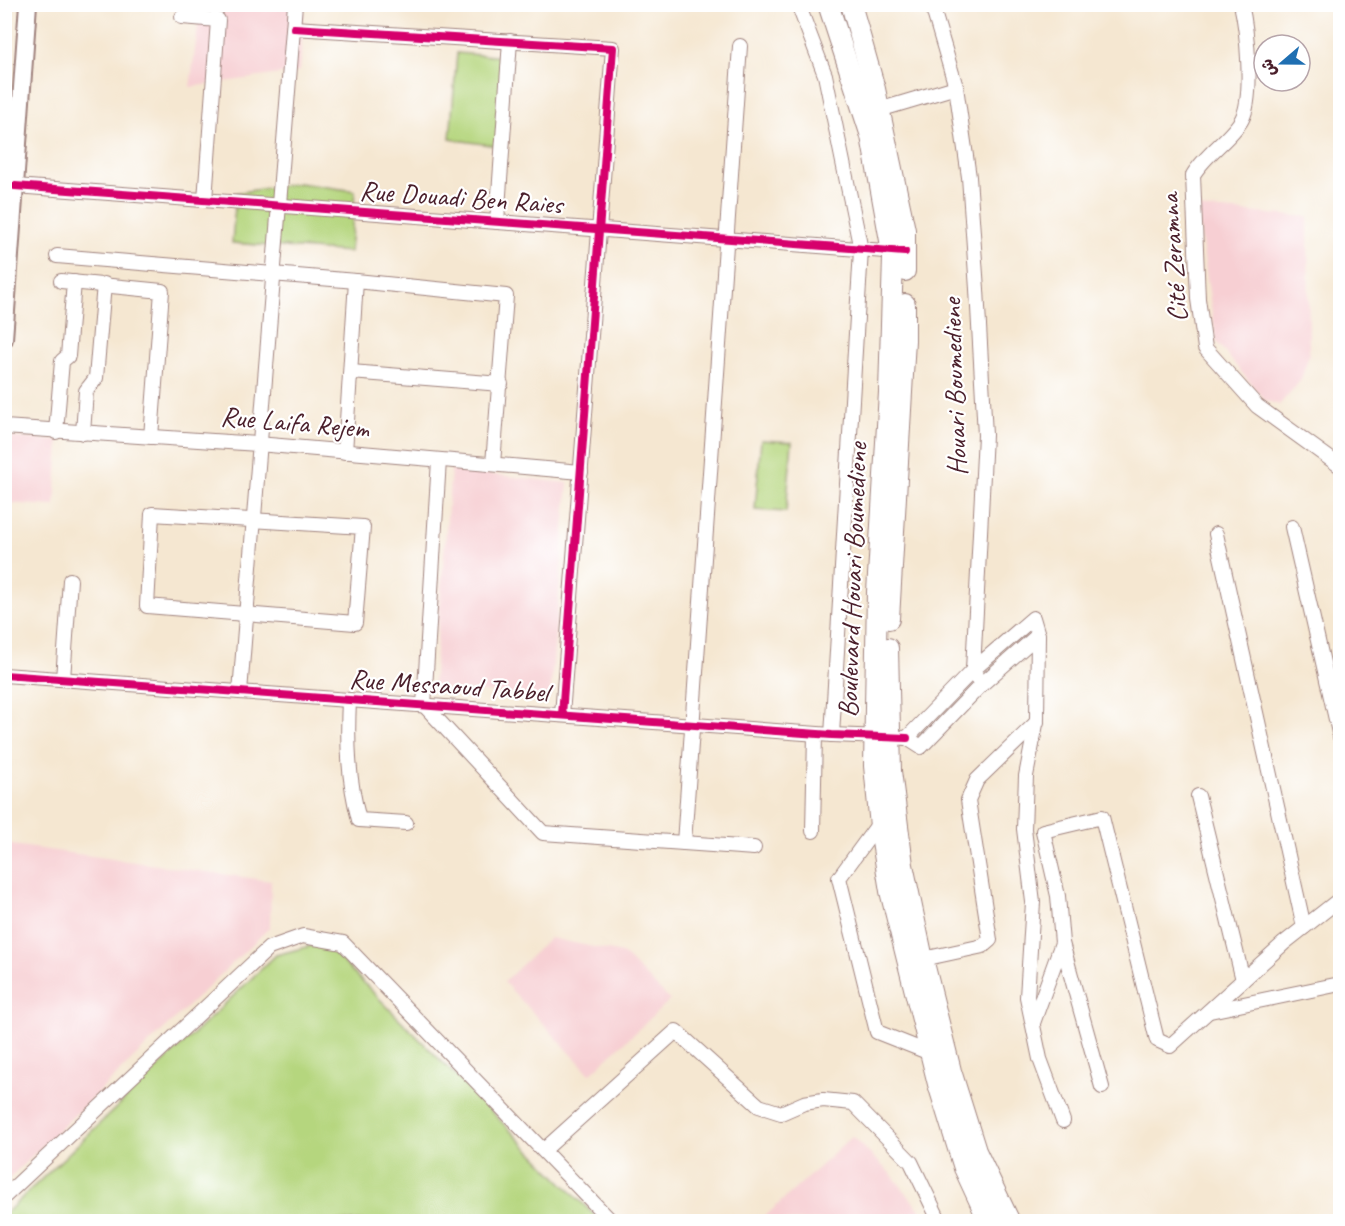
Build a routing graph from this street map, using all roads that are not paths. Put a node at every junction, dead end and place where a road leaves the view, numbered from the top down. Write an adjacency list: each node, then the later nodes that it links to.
1 (28, 4): 14 (main road)
2 (295, 4): 9 (street)
3 (798, 4): 20 (street)
4 (828, 4): 13 (highway, Boulevard Houari Boumediene)
5 (851, 4): 13 (highway, Boulevard Houari Boumediene)
6 (1241, 4): 37 (street, Cité Zeramna)
7 (933, 9): 12 (street, Houari Boumediene)
8 (182, 18): 15 (street)
9 (294, 28): 10 (street); 16 (street)
10 (510, 41): 17 (street); 18 (street)
11 (740, 46): 19 (street)
12 (956, 87): 13 (street); 45 (street, Houari Boumediene)
13 (872, 112): 21 (highway, Boulevard Houari Boumediene)
14 (15, 186): 15 (street, Rue Douadi Ben Raies); 26 (main road)
15 (205, 200): 16 (street, Rue Douadi Ben Raies)
16 (279, 205): 17 (street, Rue Douadi Ben Raies); 23 (street)
17 (497, 222): 18 (street, Rue Douadi Ben Raies)
18 (599, 230): 19 (street, Rue Douadi Ben Raies); 38 (street)
19 (724, 239): 20 (street, Rue Douadi Ben Raies); 54 (street)
20 (861, 250): 21 (street, Rue Douadi Ben Raies); 56 (street)
21 (898, 252): 58 (highway, Boulevard Houari Boumediene)
22 (57, 256): 23 (street)
23 (273, 274): 24 (street); 33 (street)
24 (356, 281): 27 (street); 28 (street)
25 (104, 284): 30 (street); 31 (street); 32 (street)
26 (4, 339)
27 (351, 372): 28 (street); 34 (street)
28 (501, 384): 36 (street)
29 (4, 427): 30 (street, Rue Laifa Rejem)
30 (56, 432): 31 (street, Rue Laifa Rejem)
31 (83, 433): 32 (street, Rue Laifa Rejem)
32 (152, 437): 33 (street, Rue Laifa Rejem)
33 (258, 444): 34 (street, Rue Laifa Rejem); 39 (street)
34 (345, 452): 35 (street, Rue Laifa Rejem)
35 (439, 460): 36 (street, Rue Laifa Rejem); 51 (street)
36 (494, 464): 38 (street, Rue Laifa Rejem)
37 (1341, 466)
38 (581, 472): 52 (street)
39 (252, 522): 43 (street); 43 (street); 43 (street)
40 (1292, 527): 57 (street)
41 (1216, 534): 66 (street)
42 (70, 580): 47 (street)
43 (245, 613): 49 (street)
44 (1038, 636): 45 (street); 48 (street); 53 (street)
45 (973, 670): 48 (street, Houari Boumediene); 58 (street)
46 (4, 675): 47 (street, Rue Messaoud Tabbel)
47 (63, 679): 49 (street, Rue Messaoud Tabbel)
48 (981, 686): 58 (street, Rue Messaoud Tabbel)
49 (240, 692): 50 (street, Rue Messaoud Tabbel)
50 (349, 700): 51 (street, Rue Messaoud Tabbel); 61 (street)
51 (424, 705): 52 (street, Rue Messaoud Tabbel); 63 (street)
52 (562, 715): 54 (street, Rue Messaoud Tabbel)
53 (1037, 722): 68 (street); 72 (street)
54 (690, 725): 55 (street, Rue Messaoud Tabbel); 63 (street)
55 (815, 734): 56 (street, Rue Messaoud Tabbel); 62 (street)
56 (832, 735): 58 (street, Rue Messaoud Tabbel)
57 (1341, 737)
58 (891, 738): 60 (highway, Boulevard Houari Boumediene); 68 (highway, Boulevard Houari Boumediene)
59 (1198, 796): 69 (street)
60 (880, 822): 73 (highway, Boulevard Houari Boumediene); 73 (street)
61 (406, 823)
62 (813, 831)
63 (684, 843): 64 (street)
64 (754, 848)
65 (1341, 899): 66 (street)
66 (1304, 927): 69 (street)
67 (1062, 943): 71 (street); 72 (street); 74 (street)
68 (923, 959): 81 (highway, Boulevard Houari Boumediene)
69 (1243, 980): 71 (street)
70 (1341, 984): 71 (street)
71 (1208, 1011)
72 (1032, 1024): 75 (street)
73 (930, 1053): 80 (highway, Boulevard Houari Boumediene)
74 (1102, 1087)
75 (1063, 1121)
76 (544, 1150): 77 (street); 78 (street); 79 (street)
77 (4, 1197)
78 (612, 1221)
79 (940, 1221)
80 (989, 1221)
81 (1010, 1221)

